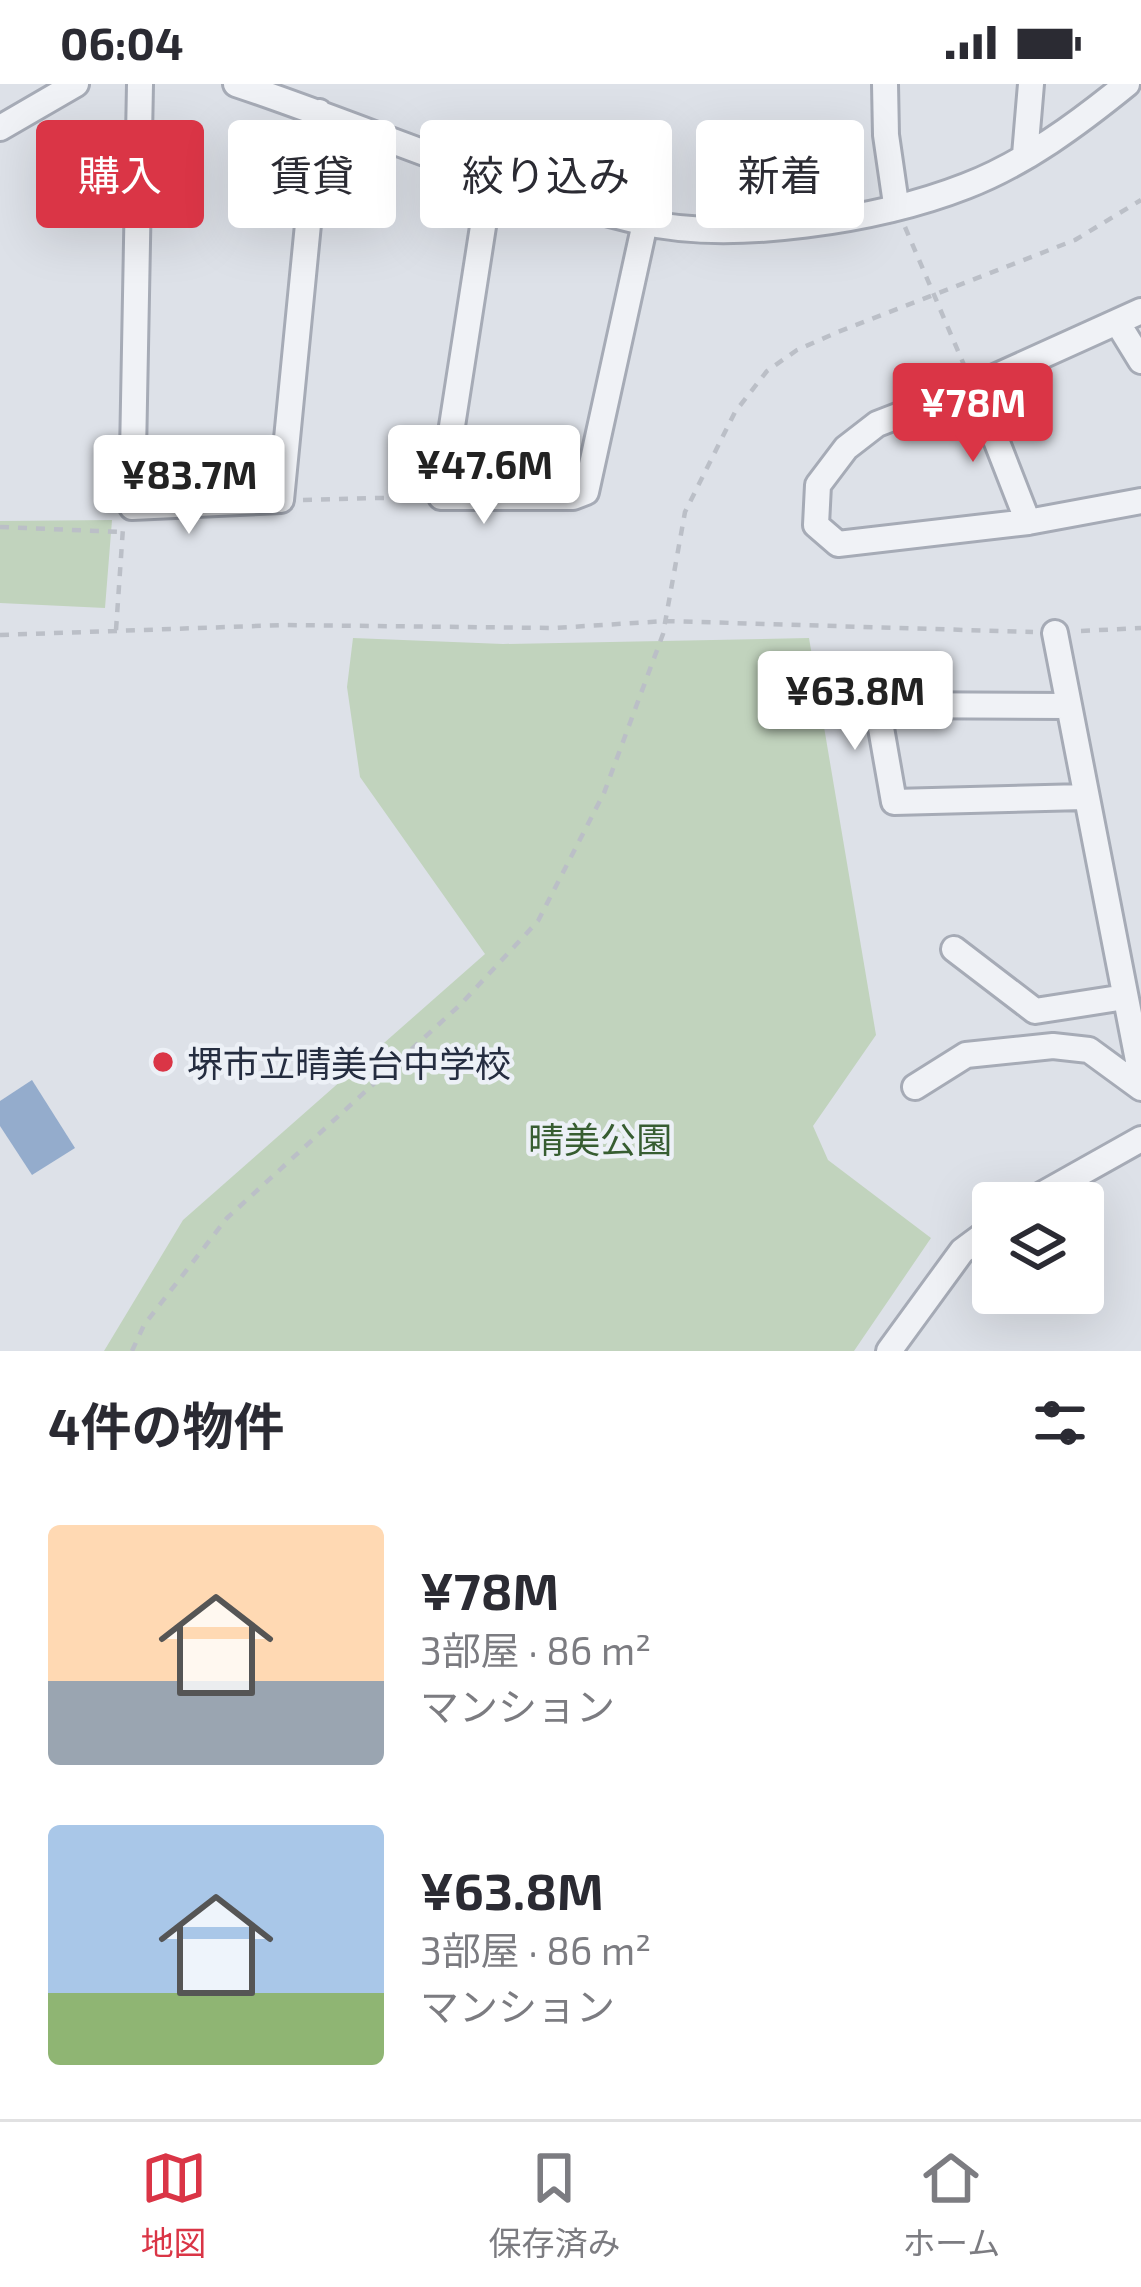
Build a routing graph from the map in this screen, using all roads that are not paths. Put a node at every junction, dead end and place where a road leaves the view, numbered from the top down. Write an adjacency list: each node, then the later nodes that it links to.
1 (76, 84): 9 (street)
2 (140, 84): 8 (street)
3 (236, 84): 8 (street)
4 (885, 84): 12 (street)
5 (1031, 84): 11 (street)
6 (1127, 84): 11 (street)
7 (0, 95): 9 (street)
8 (319, 112): 10 (street)
9 (8, 122)
10 (420, 150)
11 (1025, 155): 12 (street)
12 (896, 204): 13 (street)
13 (672, 225)
14 (483, 228): 15 (street)
15 (644, 228)
16 (1141, 311): 17 (street)
17 (1117, 322): 18 (street); 19 (street)
18 (1141, 361)
19 (975, 386): 21 (street); 21 (street)
20 (1141, 501): 21 (street)
21 (1028, 522)
22 (1055, 633): 23 (street)
23 (1068, 706): 24 (street); 24 (street)
24 (1084, 797): 26 (street)
25 (954, 950): 26 (street)
26 (1125, 998): 27 (street)
27 (1141, 1076)
28 (915, 1087): 29 (street)
29 (1141, 1088)
30 (1141, 1139): 31 (street)
31 (1064, 1182)
32 (972, 1244): 33 (street)
33 (889, 1351)

